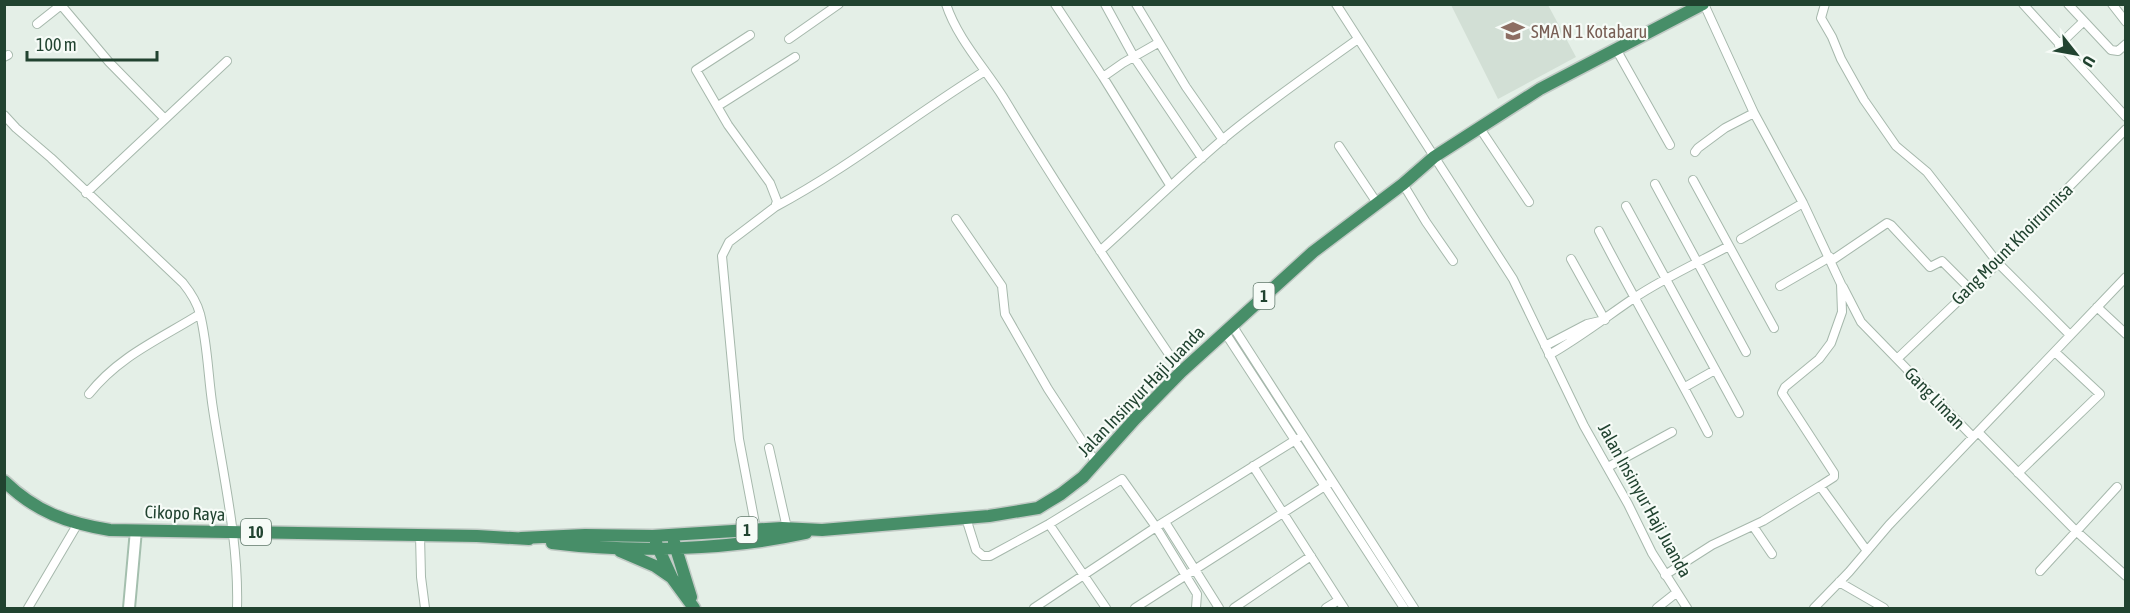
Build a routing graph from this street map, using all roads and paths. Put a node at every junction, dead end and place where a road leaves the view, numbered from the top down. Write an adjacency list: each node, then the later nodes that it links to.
1 (1055, 4): 27 (street)
2 (1105, 4): 24 (street)
3 (1136, 4): 19 (street)
4 (1336, 4): 18 (street)
5 (1703, 4): 22 (highway, Jalan Insinyur Haji Juanda / 1); 29 (street, Gang Liman)
6 (1825, 4): 60 (street)
7 (2023, 4): 21 (street)
8 (2068, 4): 13 (street)
9 (2112, 4): 14 (street)
10 (62, 5): 15 (street); 32 (street)
11 (839, 5): 17 (street)
12 (946, 5): 26 (street)
13 (2084, 21): 20 (street); 21 (street)
14 (2126, 21)
15 (37, 24)
16 (750, 35): 28 (street)
17 (789, 39)
18 (1358, 39): 35 (street); 39 (street)
19 (1158, 43): 24 (street); 35 (street)
20 (2126, 44)
21 (2059, 45): 31 (street)
22 (1616, 49): 33 (highway, Jalan Insinyur Haji Juanda / 1); 36 (street)
23 (795, 57): 28 (street)
24 (1134, 57): 27 (street); 40 (street)
25 (227, 61): 32 (street)
26 (985, 71): 50 (street); 55 (street)
27 (1103, 77): 44 (street)
28 (718, 106): 50 (street)
29 (1755, 113): 38 (street); 48 (street, Gang Liman)
30 (4, 115): 45 (street)
31 (2126, 117)
32 (164, 118): 45 (street)
33 (1479, 127): 39 (highway, Jalan Insinyur Haji Juanda / 1); 46 (street)
34 (2126, 129): 60 (street, Gang Mount Khoirunnisa)
35 (1223, 140): 40 (street)
36 (1670, 145)
37 (1339, 146): 47 (street)
38 (1695, 152)
39 (1434, 157): 42 (highway, Jalan Insinyur Haji Juanda / 1); 74 (street, Jalan Insinyur Haji Juanda)
40 (1202, 158): 44 (street)
41 (1693, 180): 54 (street)
42 (1403, 184): 47 (highway, Jalan Insinyur Haji Juanda / 1); 58 (street)
43 (1655, 184): 59 (street)
44 (1170, 185): 55 (street)
45 (86, 193): 68 (street)
46 (1529, 202)
47 (1377, 203): 70 (highway, Jalan Insinyur Haji Juanda / 1)
48 (1803, 203): 53 (street); 57 (street, Gang Liman)
49 (1626, 206): 62 (street)
50 (775, 207): 107 (street)
51 (956, 219): 90 (street)
52 (1599, 231): 66 (street)
53 (1742, 239)
54 (1729, 246): 59 (street); 71 (street)
55 (1100, 251): 80 (street)
56 (1571, 259): 69 (street)
57 (1830, 259): 63 (street, Gang Liman); 64 (street); 65 (street)
58 (1453, 261)
59 (1698, 262): 62 (street); 75 (street)
60 (1998, 263): 65 (street, Gang Mount Khoirunnisa); 73 (street)
61 (2126, 278): 67 (street)
62 (1666, 279): 66 (street); 79 (street)
63 (1841, 284): 78 (street, Gang Liman); 96 (street)
64 (1780, 286)
65 (1970, 289): 78 (street, Gang Mount Khoirunnisa)
66 (1634, 299): 69 (street); 81 (street)
67 (2097, 307): 72 (street); 73 (street)
68 (200, 314): 82 (street); 111 (street)
69 (1603, 321): 74 (street); 77 (street)
70 (1228, 328): 80 (highway, Jalan Insinyur Haji Juanda / 1); 87 (street); 88 (street)
71 (1774, 328)
72 (2126, 334)
73 (2070, 335): 76 (street)
74 (1545, 346): 77 (street, Jalan Insinyur Haji Juanda)
75 (1746, 352)
76 (2055, 352): 86 (street); 93 (street)
77 (1549, 355): 92 (street, Jalan Insinyur Haji Juanda)
78 (1898, 358): 86 (street, Gang Liman)
79 (1716, 370): 81 (street); 83 (street)
80 (1181, 372): 90 (highway, Jalan Insinyur Haji Juanda / 1)
81 (1685, 387): 85 (street)
82 (89, 394)
83 (1739, 413)
84 (1672, 432): 92 (street)
85 (1708, 433)
86 (1976, 434): 93 (street, Gang Liman); 120 (street)
87 (1303, 435): 88 (street); 94 (street)
88 (1295, 440): 91 (street); 97 (street)
89 (769, 448): 106 (street)
90 (1097, 464): 100 (highway, Jalan Insinyur Haji Juanda / 1)
91 (1253, 466): 99 (street); 101 (street)
92 (1608, 467): 127 (street, Jalan Insinyur Haji Juanda)
93 (2018, 473): 110 (street, Gang Liman)
94 (1332, 481): 97 (street); 149 (street)
95 (4, 482): 103 (highway, Cikopo Raya / 10)
96 (1820, 486): 104 (street); 120 (street)
97 (1325, 487): 99 (street); 148 (street)
98 (2117, 487): 110 (street)
99 (1284, 513): 122 (street); 123 (street)
100 (966, 518): 102 (street); 109 (highway, Jalan Insinyur Haji Juanda / 1)
101 (1165, 522): 105 (street); 123 (street)
102 (1049, 524): 105 (street); 126 (street)
103 (77, 525): 108 (highway, Cikopo Raya / 10); 134 (street)
104 (1752, 526): 121 (street); 127 (street)
105 (1156, 527): 126 (street); 128 (street)
106 (787, 528): 107 (highway, Jalan Insinyur Haji Juanda / 1); 109 (highway, Jalan Insinyur Haji Juanda / 1)
107 (756, 529): 113 (highway, Jalan Insinyur Haji Juanda / 1)
108 (136, 530): 111 (highway, Cikopo Raya / 10); 135 (main road)
109 (822, 530): 116 (highway, Jalan Insinyur Haji Juanda / 1)
110 (2076, 531): 124 (street); 125 (street, Gang Liman)
111 (234, 533): 112 (highway, Cikopo Raya / 10); 136 (street)
112 (420, 535): 115 (highway, Cikopo Raya / 10); 137 (street)
113 (672, 535): 114 (highway, 1); 118 (highway)
114 (653, 536): 115 (highway, Cikopo Raya / 10); 117 (highway)
115 (521, 538): 119 (highway, Cikopo Raya / 10)
116 (696, 547): 118 (highway, Jalan Insinyur Haji Juanda / 10); 129 (highway)
117 (659, 548): 118 (highway, 10); 119 (highway, Cikopo Raya / 10); 129 (highway)
118 (675, 548): 129 (highway)
119 (614, 549): 129 (highway)
120 (1867, 551): 130 (street)
121 (1772, 554)
122 (1311, 556): 133 (street); 145 (street)
123 (1194, 570): 128 (street); 131 (street)
124 (2040, 571)
125 (2125, 573)
126 (1083, 575): 139 (street); 140 (street)
127 (1665, 575): 132 (street, Jalan Insinyur Haji Juanda)
128 (1186, 576): 141 (street); 142 (street)
129 (678, 578): 138 (highway)
130 (1839, 582): 152 (street); 153 (street)
131 (1209, 593): 143 (street); 144 (street)
132 (1676, 593): 150 (street); 151 (street, Jalan Insinyur Haji Juanda)
133 (1339, 600): 146 (street); 147 (street)
134 (28, 609)
135 (129, 609)
136 (237, 609)
137 (425, 609)
138 (694, 609)
139 (1034, 609)
140 (1106, 609)
141 (1135, 609)
142 (1196, 609)
143 (1207, 609)
144 (1219, 609)
145 (1234, 609)
146 (1326, 609)
147 (1344, 609)
148 (1404, 609)
149 (1414, 609)
150 (1657, 609)
151 (1687, 609)
152 (1814, 609)
153 (1884, 609)

